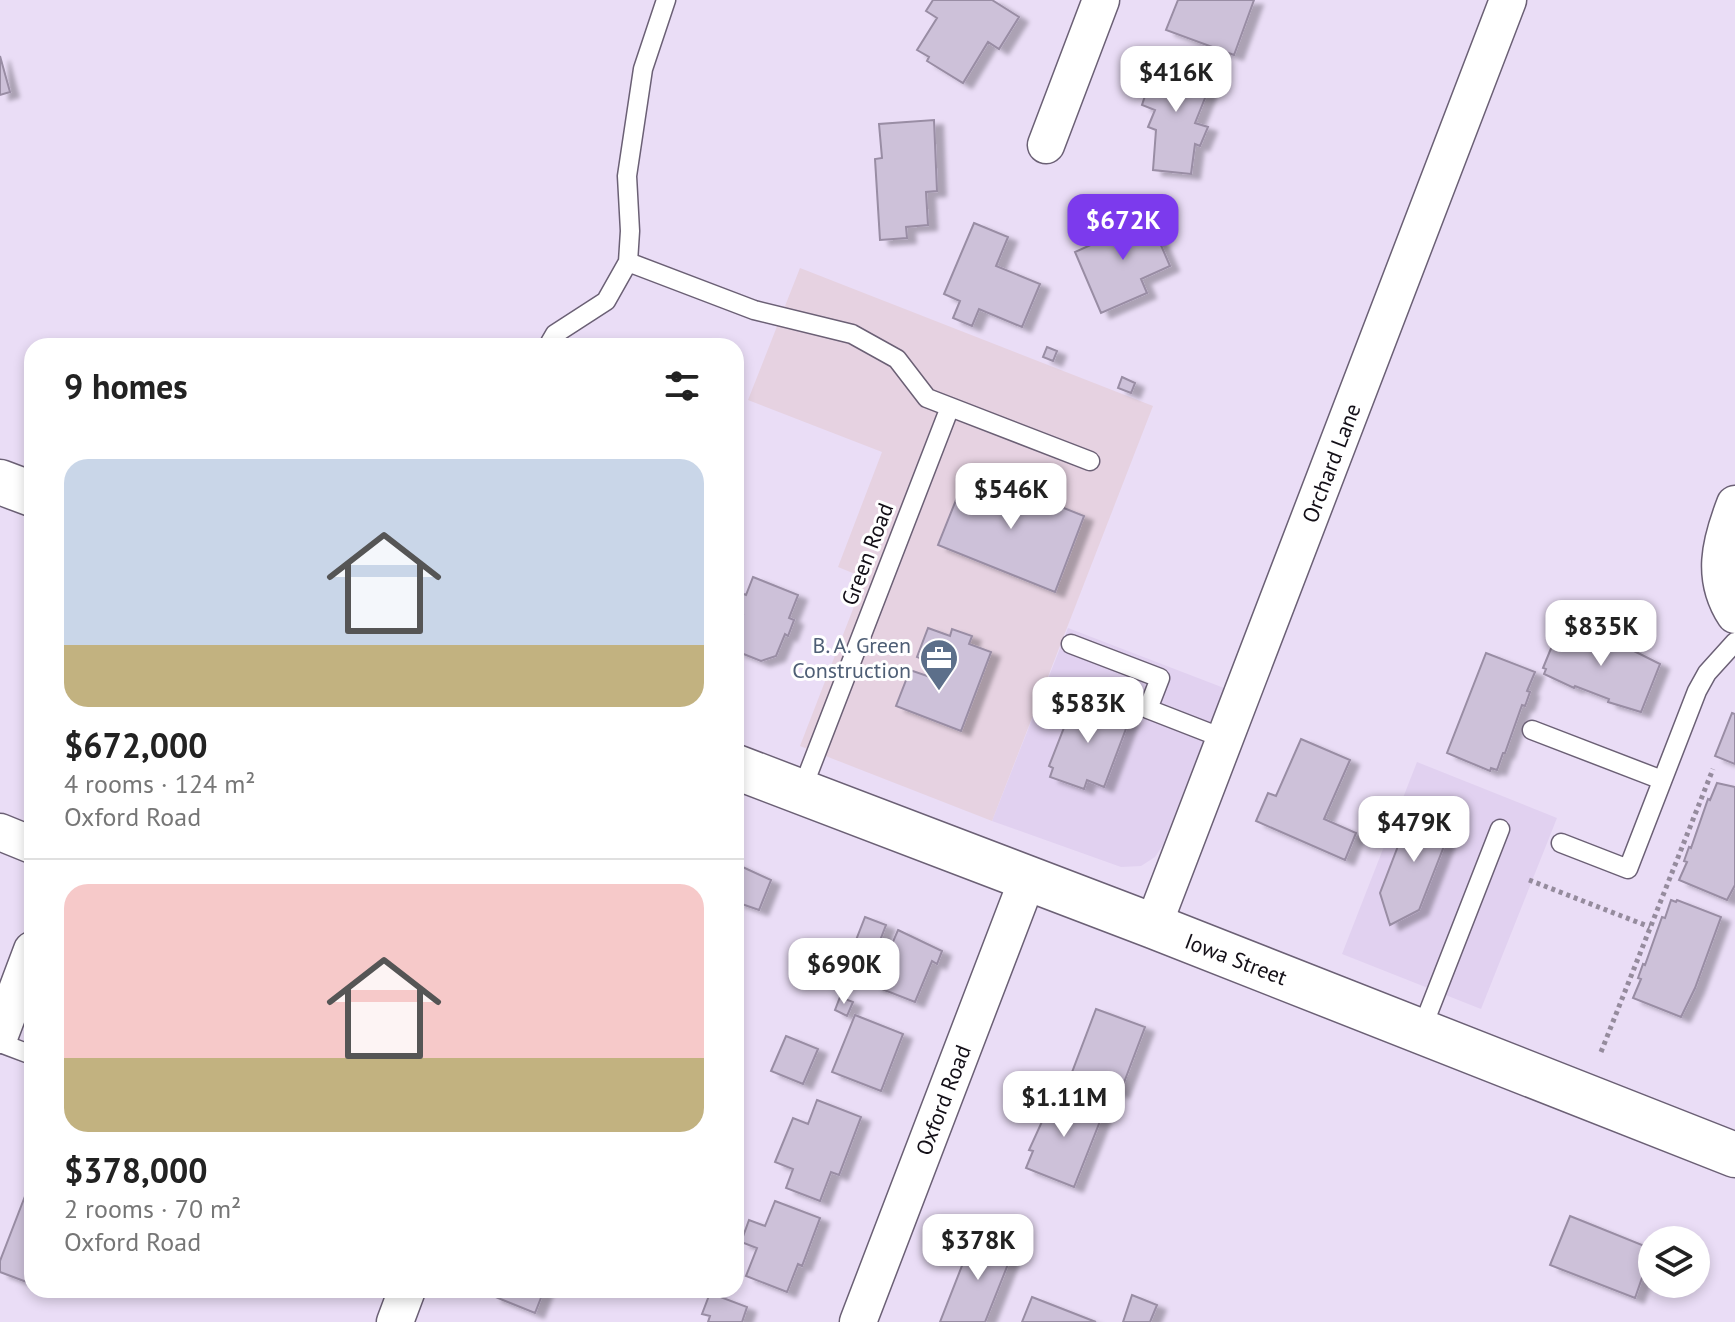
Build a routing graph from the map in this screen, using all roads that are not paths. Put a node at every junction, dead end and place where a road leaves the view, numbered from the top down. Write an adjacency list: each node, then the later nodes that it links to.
1 (666, 0): 5 (lane)
2 (1101, 0): 4 (street)
3 (1508, 0): 16 (street, Orchard Lane)
4 (1046, 145)
5 (628, 262): 6 (lane); 7 (lane)
6 (553, 338)
7 (950, 407): 8 (lane); 19 (lane, Green Road)
8 (1090, 461)
9 (0, 482): 10 (highway)
10 (24, 491)
11 (1735, 504): 12 (street)
12 (1735, 615)
13 (1735, 642): 18 (lane)
14 (1071, 644): 16 (lane)
15 (1532, 730): 18 (lane)
16 (1225, 739): 25 (street, Orchard Lane)
17 (744, 770): 19 (highway, Iowa Street)
18 (1662, 780): 23 (lane)
19 (801, 792): 24 (highway, Iowa Street)
20 (1500, 829): 27 (lane)
21 (0, 832): 22 (street)
22 (24, 842)
23 (1561, 843)
24 (1028, 878): 25 (highway, Iowa Street); 34 (street, Oxford Road)
25 (1153, 926): 27 (highway, Iowa Street)
26 (24, 971): 28 (street)
27 (1421, 1031): 31 (highway, Iowa Street)
28 (0, 1035)
29 (0, 1043): 30 (lane)
30 (24, 1052)
31 (1735, 1155)
32 (404, 1298): 33 (street)
33 (395, 1322)
34 (858, 1322)

